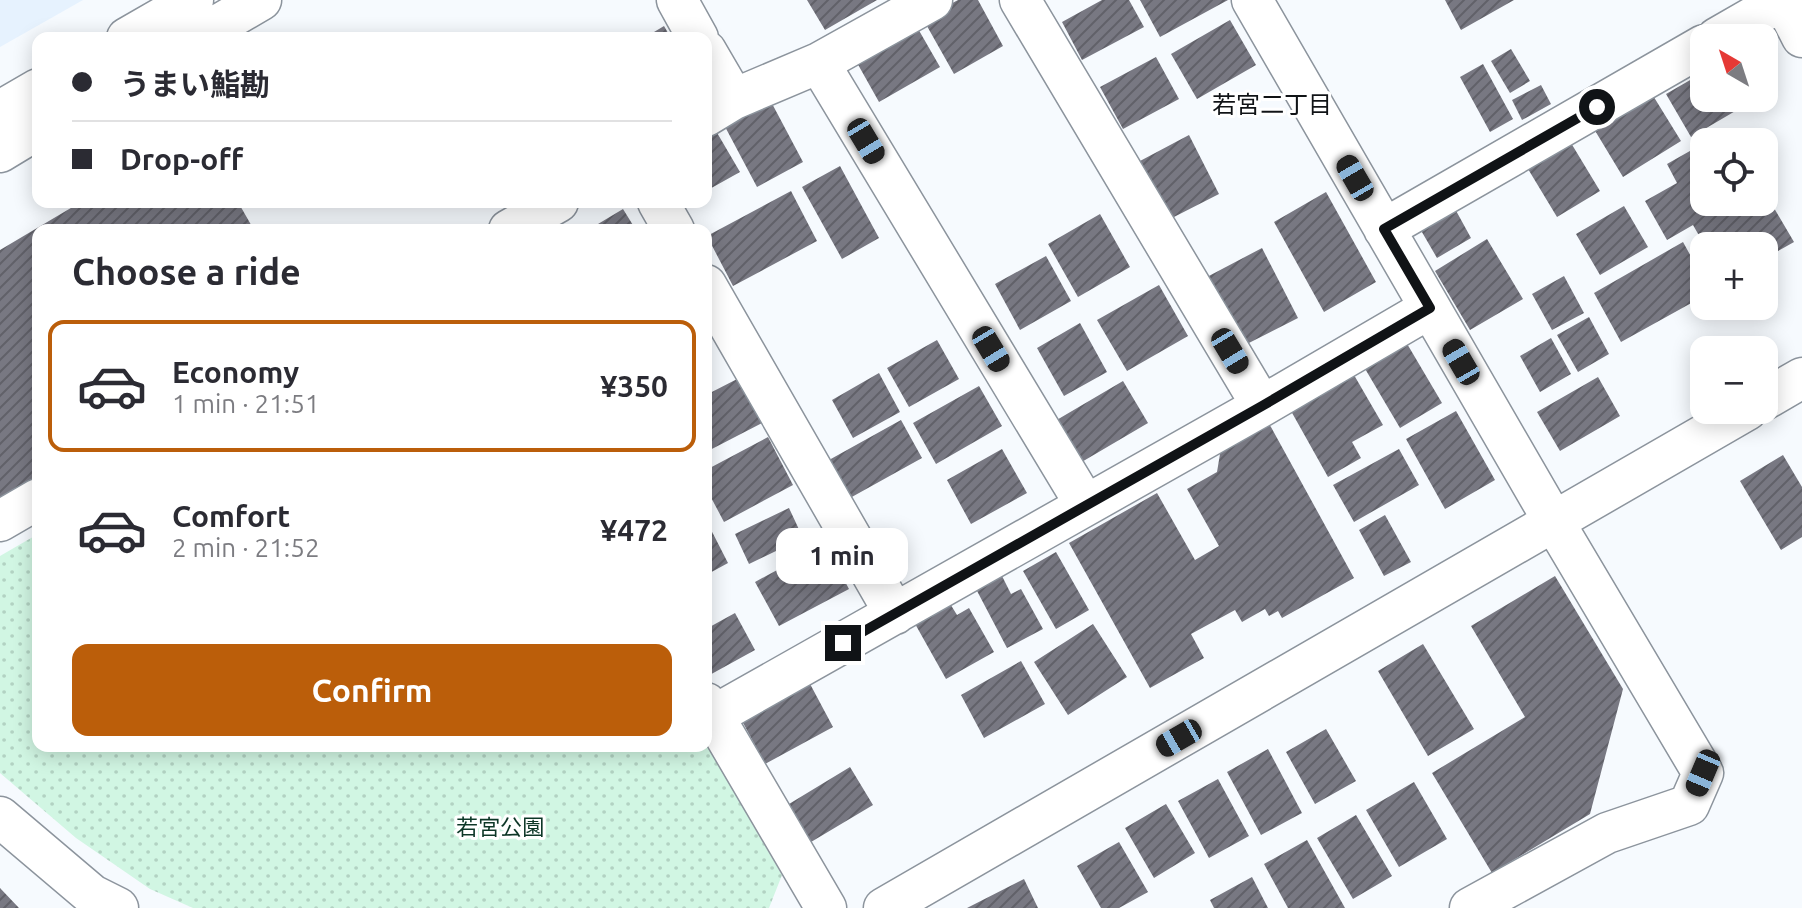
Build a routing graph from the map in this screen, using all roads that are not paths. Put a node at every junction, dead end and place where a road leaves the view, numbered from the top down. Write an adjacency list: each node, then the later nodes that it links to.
1 (193, 0): 9 (street)
2 (261, 0): 10 (street)
3 (677, 0): 11 (street)
4 (932, 0): 14 (street)
5 (1020, 0): 28 (street)
6 (1252, 0): 23 (street)
7 (1783, 0): 8 (street); 12 (street)
8 (1741, 24)
9 (137, 32)
10 (206, 32)
11 (695, 32)
12 (1802, 37)
13 (1690, 53): 23 (street)
14 (819, 63): 17 (street); 31 (street)
15 (712, 75): 17 (street)
16 (32, 92): 18 (street)
17 (720, 108)
18 (0, 111)
19 (32, 133): 20 (street)
20 (0, 152)
21 (548, 208): 22 (street)
22 (520, 224)
23 (1384, 229): 25 (street)
24 (712, 295): 34 (street)
25 (1430, 308): 28 (street); 33 (street)
26 (1802, 378): 27 (street)
27 (1778, 392)
28 (1262, 406): 31 (street)
29 (1723, 424): 33 (street)
30 (32, 502): 32 (street)
31 (1085, 504): 34 (street)
32 (0, 521)
33 (1554, 522): 40 (street); 41 (street)
34 (895, 614): 35 (street)
35 (712, 708)
36 (712, 712): 39 (street)
37 (0, 817): 38 (street)
38 (98, 904)
39 (826, 908)
40 (884, 908)
41 (1470, 908)

